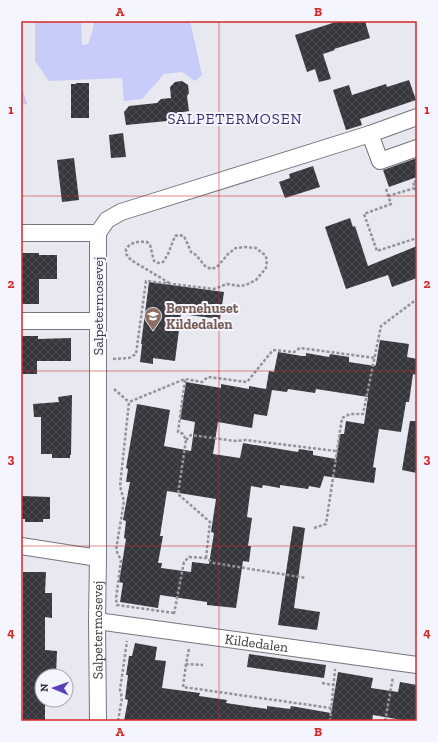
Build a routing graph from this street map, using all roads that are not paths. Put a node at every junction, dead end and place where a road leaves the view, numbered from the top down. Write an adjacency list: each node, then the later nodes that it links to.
1 (417, 117): 2 (street)
2 (370, 134): 3 (street); 5 (street)
3 (417, 148)
4 (21, 233): 5 (street)
5 (98, 233): 7 (street, Salpetermosevej)
6 (21, 321): 7 (street)
7 (98, 321): 9 (street, Salpetermosevej)
8 (21, 546): 9 (street)
9 (98, 558): 10 (street, Salpetermosevej)
10 (97, 621): 11 (street, Kildedalen); 12 (street, Salpetermosevej)
11 (417, 665)
12 (98, 721)

